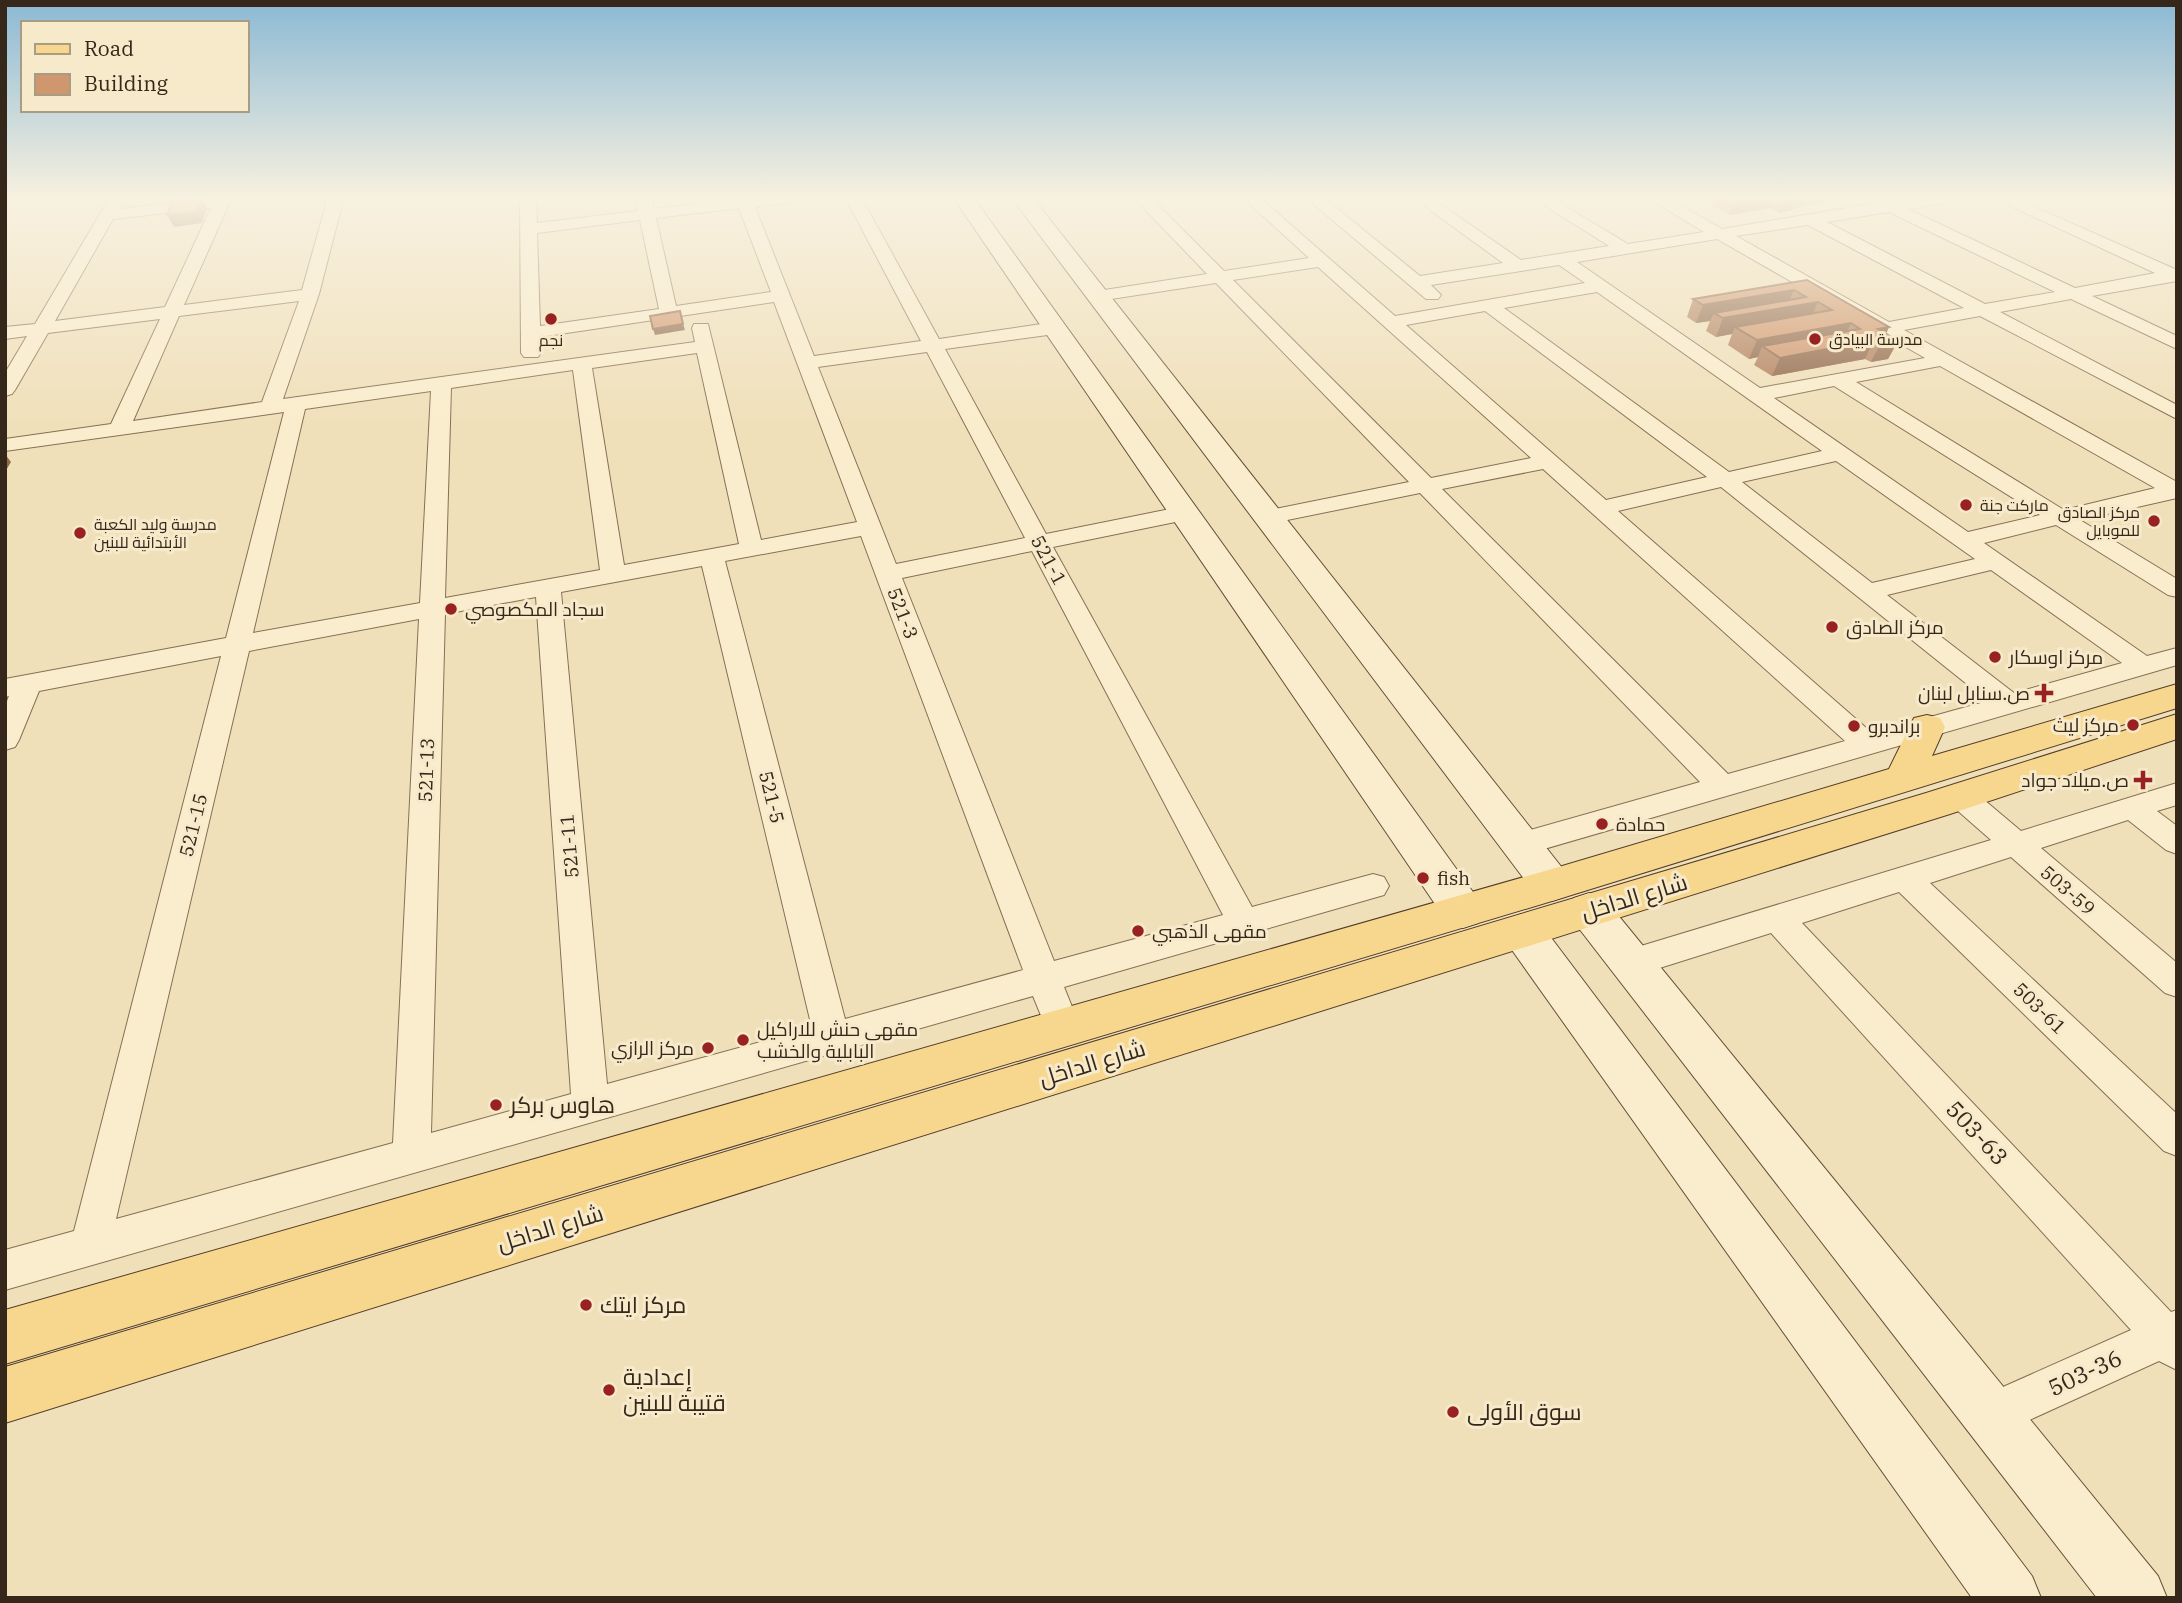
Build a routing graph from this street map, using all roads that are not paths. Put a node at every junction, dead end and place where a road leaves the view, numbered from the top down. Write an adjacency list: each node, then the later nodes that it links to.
1 (74, 272): 34 (street)
2 (190, 272): 31 (street)
3 (316, 272): 25 (street, 521-15)
4 (529, 272): 38 (street)
5 (660, 272): 32 (street)
6 (772, 272): 26 (street, 521-3)
7 (893, 272): 40 (street, 521-1)
8 (1048, 272): 22 (street)
9 (1057, 272): 22 (street)
10 (1214, 272): 20 (street)
11 (1257, 272): 20 (street)
12 (1334, 272): 33 (street)
13 (1405, 272): 21 (street)
14 (1481, 272): 21 (street)
15 (1579, 272): 23 (street)
16 (1787, 272): 36 (street)
17 (1908, 272): 29 (street)
18 (2030, 272): 24 (street)
19 (2176, 275): 24 (street)
20 (1220, 278): 22 (street); 57 (street)
21 (1417, 282): 30 (street)
22 (1064, 286): 35 (street); 61 (street)
23 (1598, 286): 27 (street); 49 (street)
24 (2073, 292): 29 (street); 39 (street)
25 (310, 294): 31 (street); 50 (street, 521-15)
26 (781, 296): 28 (street); 43 (street, 521-3)
27 (1487, 304): 30 (street); 56 (street)
28 (698, 308): 32 (street); 41 (street)
29 (1979, 310): 36 (street); 51 (street)
30 (1450, 311): 33 (street)
31 (172, 312): 34 (street); 52 (street)
32 (669, 313): 38 (street)
33 (1391, 322): 55 (street)
34 (41, 328): 37 (street); 48 (street)
35 (1055, 328): 40 (street); 60 (street)
36 (1886, 328): 42 (street)
37 (5, 333)
38 (531, 333): 45 (street)
39 (2177, 343)
40 (933, 345): 43 (street); 65 (street, 521-1)
41 (704, 346): 44 (street); 66 (street)
42 (1943, 359): 46 (street); 58 (street)
43 (807, 363): 63 (street, 521-3)
44 (582, 364): 45 (street); 70 (street)
45 (531, 371): 47 (street)
46 (1838, 380): 49 (street); 62 (street)
47 (441, 384): 50 (street); 74 (street, 521-13)
48 (5, 390)
49 (1757, 395): 54 (street)
50 (283, 406): 52 (street); 75 (street, 521-15)
51 (2177, 413)
52 (119, 429): 53 (street)
53 (5, 445)
54 (1840, 453): 56 (street); 64 (street)
55 (1548, 461): 57 (street); 59 (street)
56 (1724, 479): 59 (street); 73 (street)
57 (1426, 486): 61 (street); 86 (street)
58 (2176, 491): 62 (street)
59 (1602, 508): 84 (street)
60 (1185, 513): 65 (street); 96 (street)
61 (1268, 517): 91 (street)
62 (2060, 518): 64 (street); 72 (street)
63 (870, 527): 66 (street); 69 (street, 521-3)
64 (1965, 540): 68 (street)
65 (1039, 543): 69 (street); 98 (street, 521-1)
66 (752, 550): 67 (street)
67 (712, 557): 70 (street); 104 (street, 521-5)
68 (1996, 562): 73 (street); 77 (street)
69 (888, 573): 101 (street, 521-3)
70 (613, 575): 71 (street)
71 (548, 587): 74 (street); 105 (street, 521-11)
72 (2177, 590)
73 (1866, 592): 80 (street)
74 (432, 609): 75 (street); 107 (street, 521-13)
75 (237, 645): 78 (street); 108 (street, 521-15)
76 (2177, 656): 77 (street)
77 (2144, 666): 80 (street)
78 (17, 686): 83 (street)
79 (2177, 696): 85 (main road, شارع الداخل)
80 (2010, 704): 82 (street)
81 (2177, 726): 88 (main road, شارع الداخل)
82 (1927, 727): 84 (street); 85 (main road)
83 (5, 740)
84 (1868, 745): 86 (street)
85 (1902, 780): 95 (main road, شارع الداخل)
86 (1721, 786): 91 (street)
87 (2177, 794): 89 (street)
88 (1960, 796): 92 (street, 503-59); 95 (main road, شارع الداخل)
89 (2132, 808): 90 (street); 92 (street)
90 (2177, 842)
91 (1520, 844): 95 (street)
92 (2015, 844): 93 (street); 102 (street, 503-59)
93 (1904, 878): 97 (street); 106 (street, 503-61)
94 (1373, 886): 98 (street)
95 (1571, 898): 96 (main road, شارع الداخل); 99 (main road, شارع الداخل); 100 (street)
96 (1463, 911): 103 (main road, شارع الداخل)
97 (1777, 918): 100 (street); 111 (street, 503-63)
98 (1244, 923): 101 (street)
99 (1522, 931): 112 (main road, شارع الداخل); 114 (street)
100 (1630, 963): 113 (street)
101 (1044, 979): 103 (street, 521-3); 104 (street)
102 (2177, 983)
103 (1063, 1028): 110 (main road, شارع الداخل)
104 (832, 1037): 105 (street)
105 (590, 1105): 107 (street)
106 (2177, 1139)
107 (411, 1156): 108 (street)
108 (90, 1246): 109 (street)
109 (5, 1269)
110 (5, 1337)
111 (2173, 1339): 113 (street, 503-36)
112 (5, 1395)
113 (1992, 1415): 115 (street)
114 (2010, 1598)
115 (2136, 1598)

